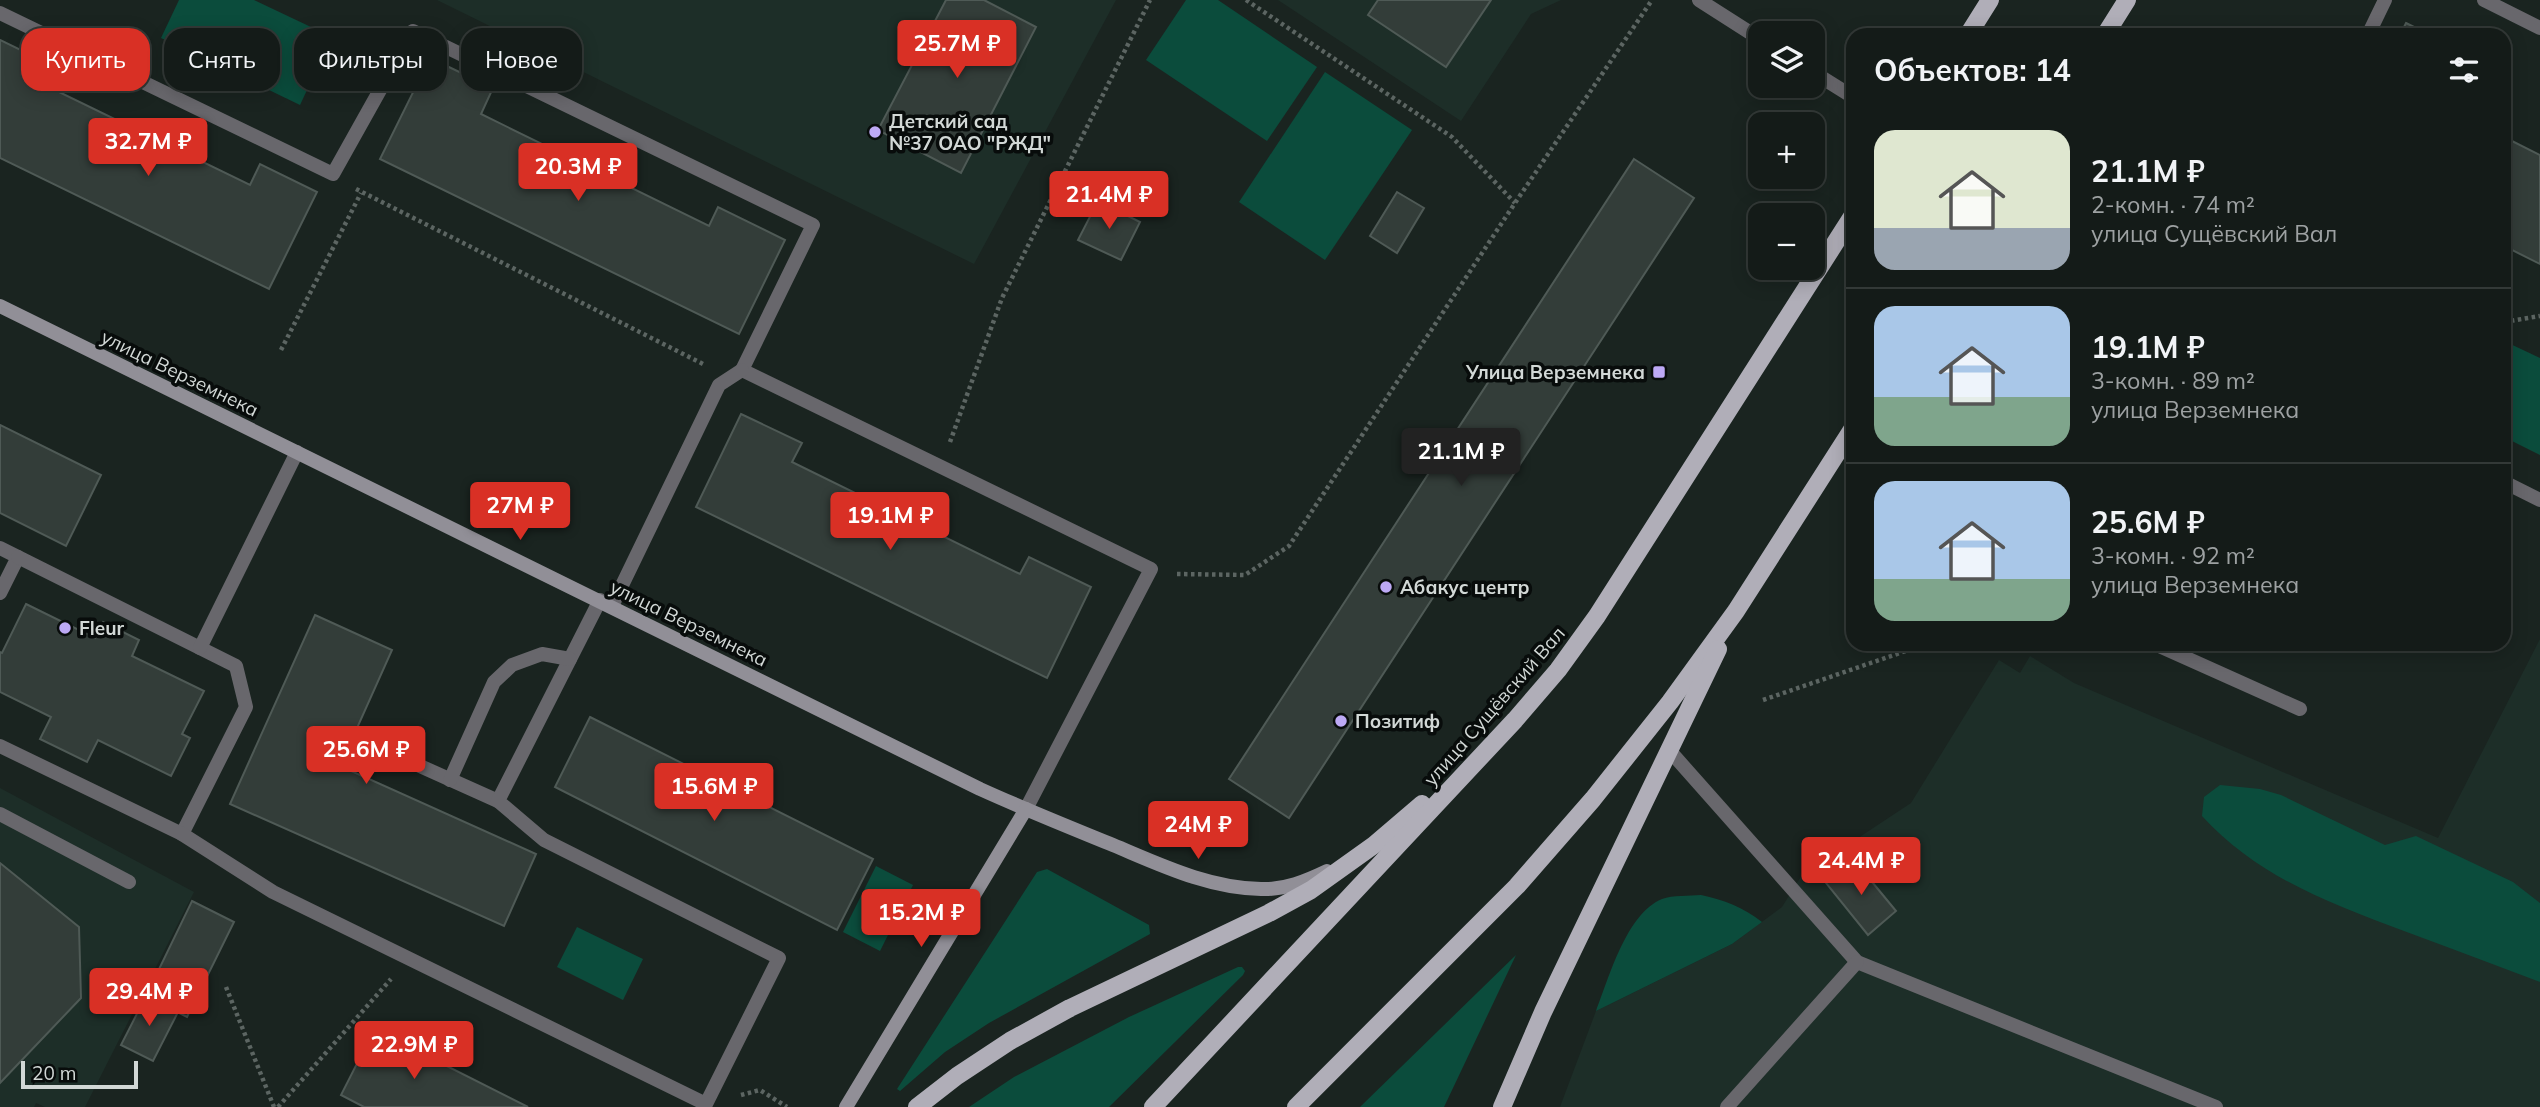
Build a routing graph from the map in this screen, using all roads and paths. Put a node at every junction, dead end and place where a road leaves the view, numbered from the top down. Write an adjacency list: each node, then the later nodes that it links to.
1 (1150, 0): 26 (path)
2 (1246, 0): 17 (path)
3 (1652, 0): 17 (path)
4 (1699, 0): 14 (lane)
5 (1990, 0): 10 (main road)
6 (2127, 0): 11 (main road)
7 (2385, 0): 12 (lane)
8 (2484, 0): 13 (lane)
9 (0, 13): 23 (lane)
10 (1972, 28)
11 (2109, 28)
12 (2371, 28)
13 (2540, 28)
14 (1748, 31)
15 (1825, 80): 16 (lane)
16 (1846, 93)
17 (1515, 203): 31 (path)
18 (1846, 226): 41 (main road, улица Сущёвский Вал)
19 (0, 306): 25 (street, улица Верземнека)
20 (2540, 316): 21 (path)
21 (2511, 321)
22 (281, 349): 23 (path)
23 (736, 374): 26 (lane); 33 (lane)
24 (1846, 439): 34 (main road)
25 (297, 452): 33 (street, улица Верземнека); 35 (lane)
26 (941, 467): 31 (lane)
27 (2511, 486): 28 (lane)
28 (2540, 500)
29 (0, 548): 30 (lane)
30 (18, 557): 32 (lane); 35 (lane)
31 (1151, 569): 47 (lane)
32 (0, 593)
33 (606, 603): 38 (lane); 47 (street, улица Верземнека)
34 (1736, 611): 44 (main road); 61 (main road)
35 (200, 648): 49 (lane)
36 (1906, 651): 39 (path)
37 (2171, 651): 40 (lane)
38 (570, 659): 45 (lane); 46 (lane)
39 (1763, 700)
40 (2300, 709)
41 (1515, 720): 50 (main road); 60 (main road, улица Сущёвский Вал)
42 (371, 744): 45 (lane)
43 (0, 746): 49 (lane)
44 (1669, 750): 53 (lane); 62 (main road)
45 (450, 780): 46 (lane)
46 (498, 801): 55 (lane)
47 (1026, 809): 50 (street, улица Верземнека); 58 (street)
48 (0, 814): 51 (lane)
49 (182, 834): 52 (lane)
50 (1374, 845): 59 (main road)
51 (129, 883)
52 (409, 958): 55 (lane); 56 (path)
53 (1857, 962): 63 (lane); 64 (lane)
54 (226, 987): 56 (path)
55 (706, 1104): 57 (path)
56 (276, 1107)
57 (787, 1107)
58 (846, 1107)
59 (917, 1107)
60 (1153, 1107)
61 (1296, 1107)
62 (1502, 1107)
63 (1727, 1107)
64 (2216, 1107)

